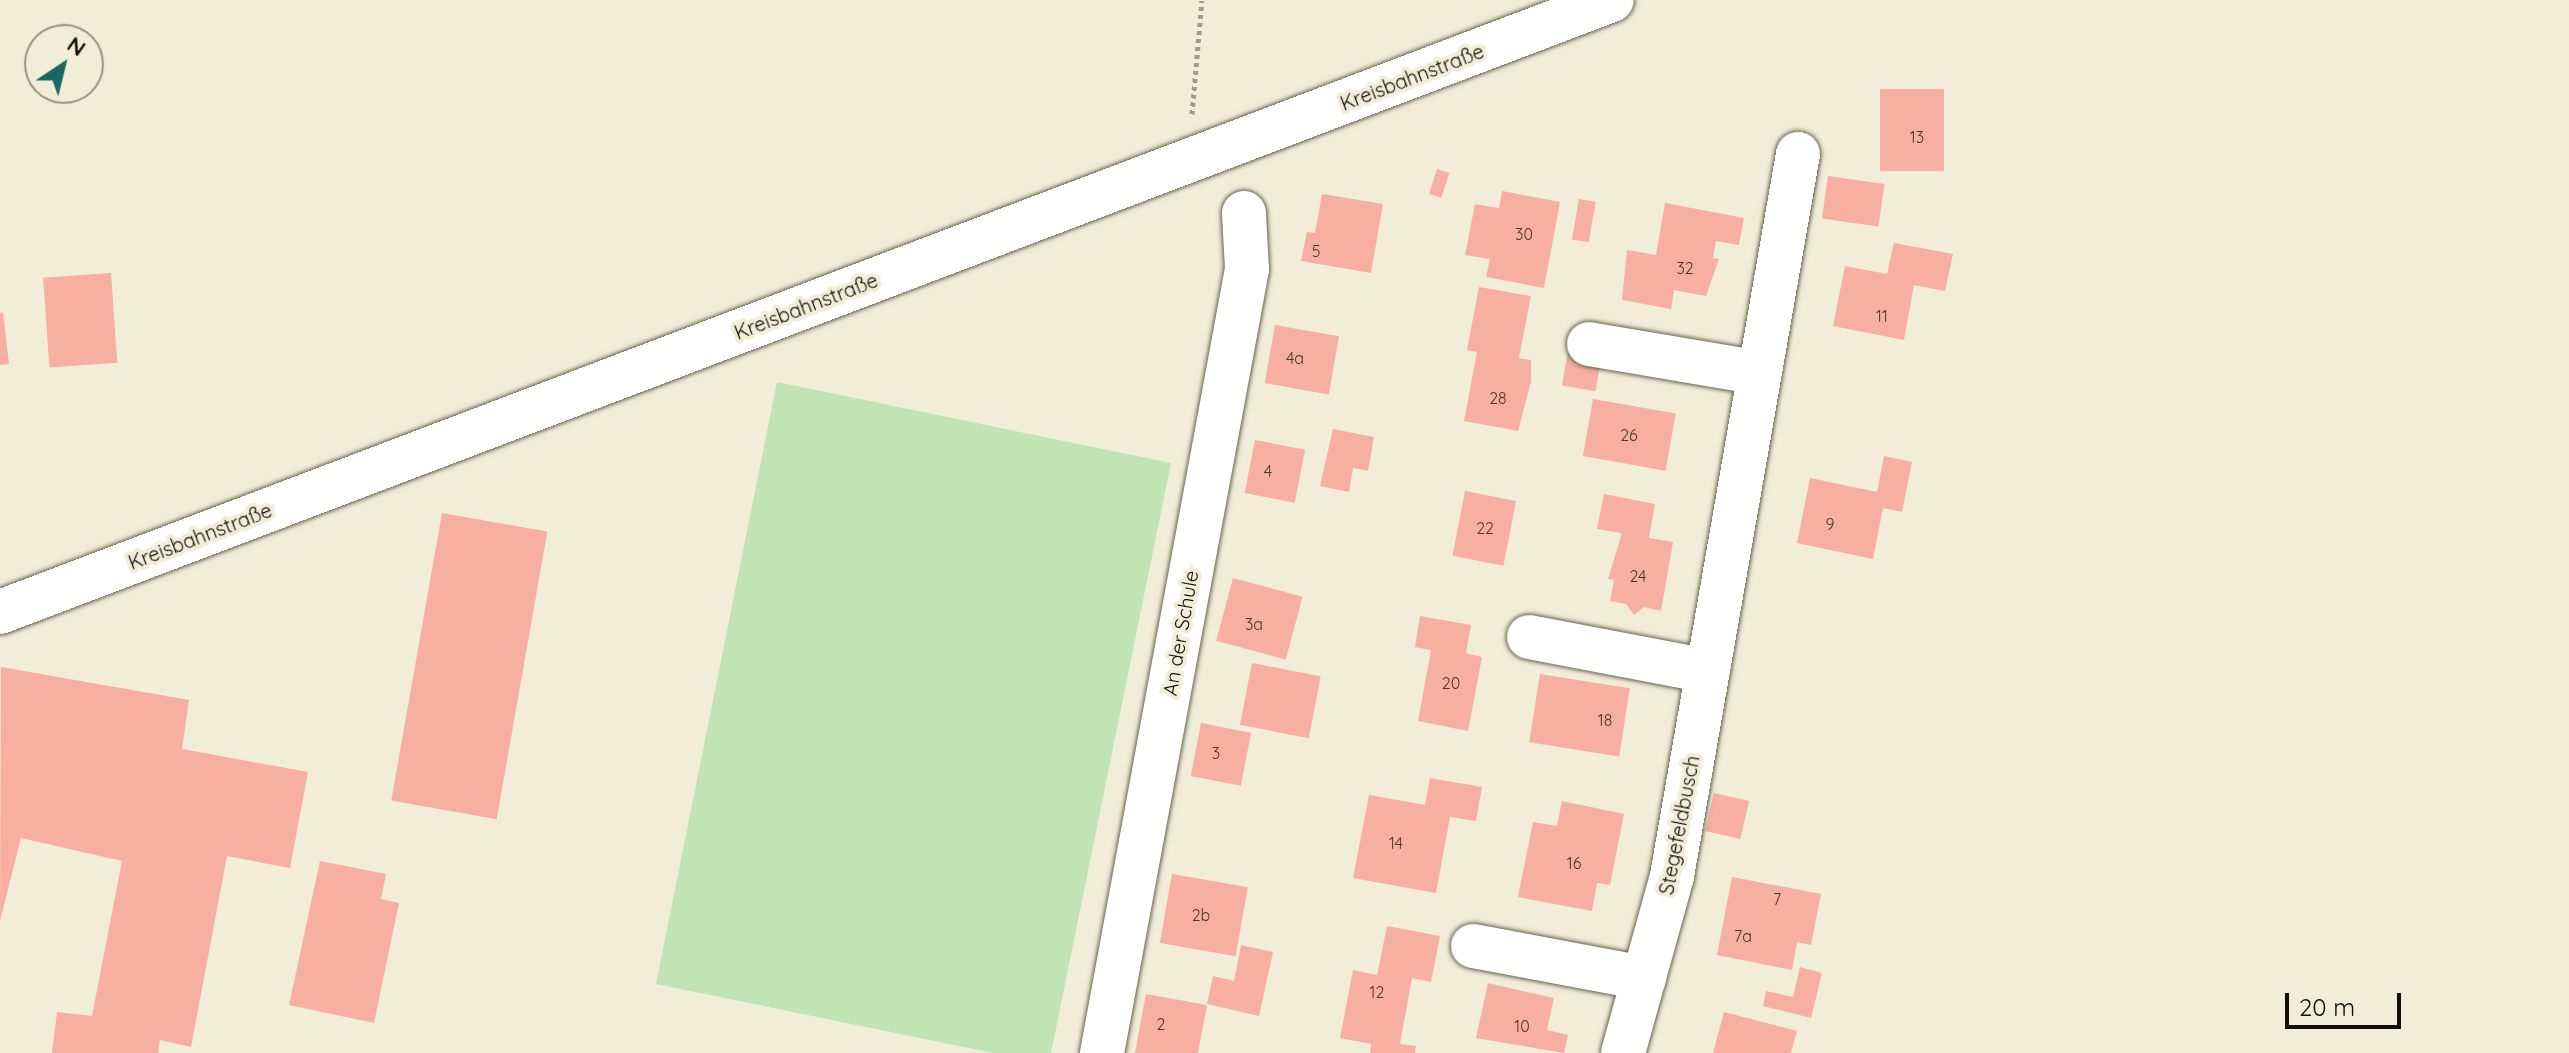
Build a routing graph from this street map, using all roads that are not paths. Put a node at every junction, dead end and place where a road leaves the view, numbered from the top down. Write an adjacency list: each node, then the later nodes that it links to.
1 (1612, 0): 6 (street, Kreisbahnstraße)
2 (1798, 154): 5 (street, Stegefeldbusch)
3 (1244, 213): 11 (street, An der Schule)
4 (1589, 344): 5 (street)
5 (1760, 373): 8 (street, Stegefeldbusch)
6 (0, 612)
7 (1529, 637): 8 (street)
8 (1708, 671): 10 (street, Stegefeldbusch)
9 (1473, 946): 10 (street)
10 (1644, 978): 12 (street, Stegefeldbusch)
11 (1102, 1053)
12 (1623, 1053)

